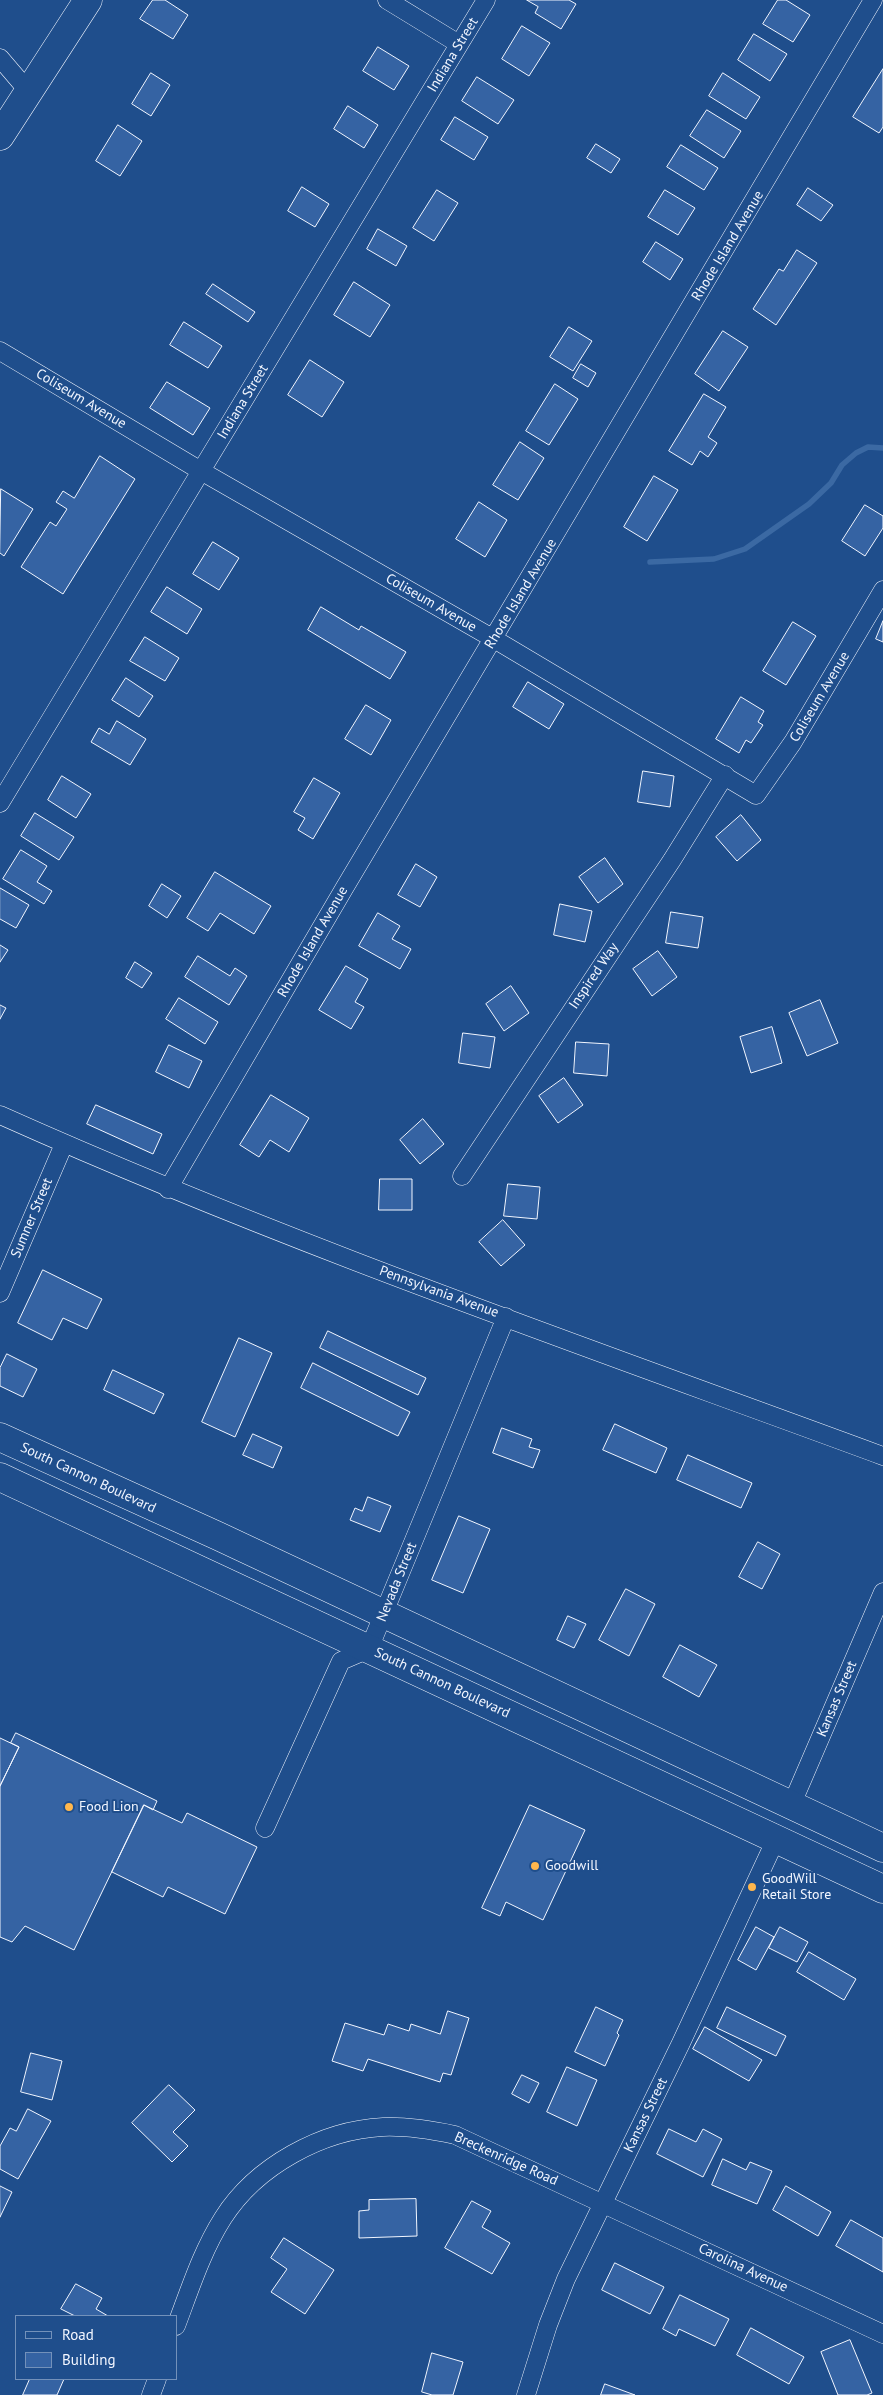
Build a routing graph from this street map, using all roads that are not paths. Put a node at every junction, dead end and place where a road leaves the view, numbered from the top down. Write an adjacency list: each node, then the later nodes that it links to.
1 (88, 0): 7 (main road)
2 (387, 0): 5 (street)
3 (486, 0): 5 (street, Indiana Street)
4 (873, 0): 12 (street, Rhode Island Avenue)
5 (459, 44): 10 (street, Indiana Street)
6 (0, 58): 7 (street)
7 (29, 92): 8 (main road)
8 (0, 136)
9 (0, 351): 10 (street, Coliseum Avenue)
10 (201, 471): 12 (street, Coliseum Avenue); 14 (street, Indiana Street)
11 (883, 590): 13 (street, Coliseum Avenue)
12 (494, 639): 13 (street, Coliseum Avenue); 18 (street, Rhode Island Avenue)
13 (724, 775): 17 (street, Inspired Way)
14 (0, 803)
15 (0, 1115): 16 (street, Pennsylvania Avenue)
16 (64, 1144): 18 (street, Pennsylvania Avenue); 19 (street, Sumner Street)
17 (462, 1176)
18 (168, 1188): 20 (street, Pennsylvania Avenue)
19 (0, 1293)
20 (506, 1317): 22 (street, Pennsylvania Avenue); 25 (street, Nevada Street)
21 (0, 1437): 25 (main road, South Cannon Boulevard)
22 (883, 1456)
23 (0, 1477): 26 (main road, South Cannon Boulevard)
24 (883, 1592): 27 (street, Kansas Street)
25 (383, 1614): 26 (street, Nevada Street); 27 (main road, South Cannon Boulevard)
26 (369, 1649): 28 (street); 29 (main road, South Cannon Boulevard)
27 (791, 1806): 30 (main road, South Cannon Boulevard)
28 (265, 1828)
29 (776, 1839): 31 (main road, South Cannon Boulevard); 32 (street, Kansas Street)
30 (883, 1848)
31 (883, 1889)
32 (604, 2203): 33 (street, Breckenridge Road); 34 (street, Carolina Avenue); 37 (street, Kansas Street)
33 (178, 2321)
34 (883, 2334)
35 (157, 2380): 36 (street)
36 (151, 2395)
37 (526, 2395)

